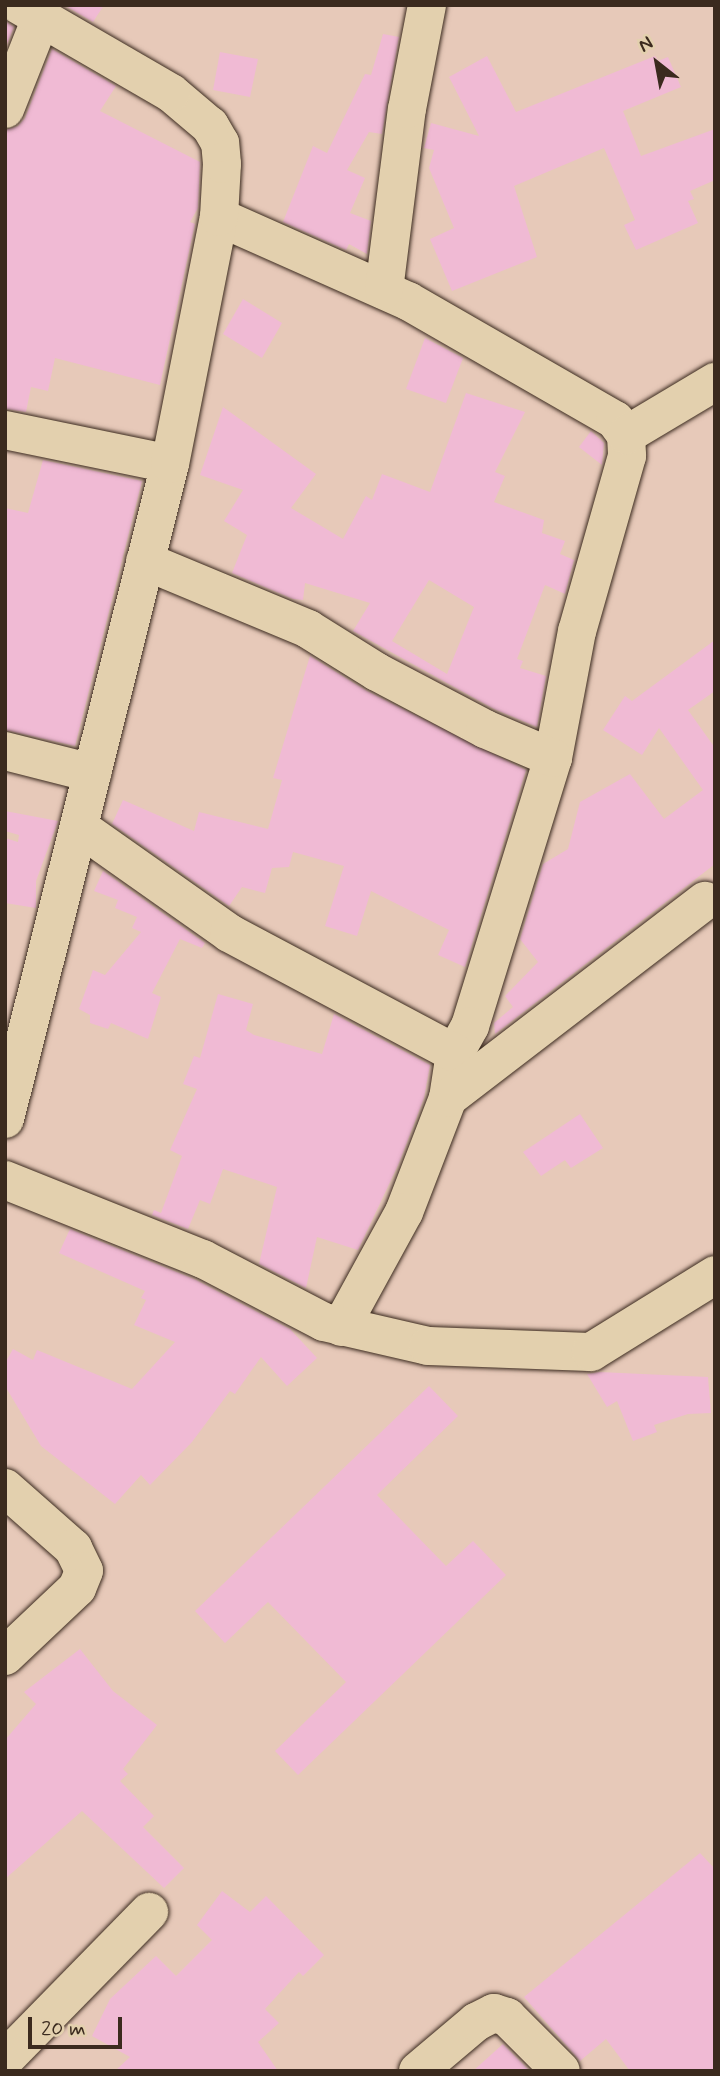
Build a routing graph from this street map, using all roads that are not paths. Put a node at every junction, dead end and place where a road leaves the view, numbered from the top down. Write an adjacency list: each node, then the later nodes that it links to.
1 (428, 5): 5 (street)
2 (30, 12): 3 (street); 4 (street)
3 (5, 109)
4 (219, 217): 5 (street); 9 (street)
5 (384, 290): 8 (street)
6 (715, 383): 8 (street)
7 (5, 430): 9 (street)
8 (626, 435): 12 (street)
9 (170, 464): 10 (street)
10 (145, 561): 12 (street); 13 (street)
11 (5, 751): 13 (street)
12 (553, 758): 16 (street)
13 (92, 773): 14 (street)
14 (79, 827): 16 (street); 18 (street)
15 (705, 901): 17 (street)
16 (454, 1053): 17 (street)
17 (448, 1098): 21 (street)
18 (5, 1119)
19 (5, 1181): 21 (street)
20 (715, 1275): 21 (street)
21 (341, 1327)
22 (5, 1488): 23 (street)
23 (5, 1656)
24 (149, 1912): 25 (street)
25 (5, 2059)
26 (418, 2071): 27 (street)
27 (561, 2071)

